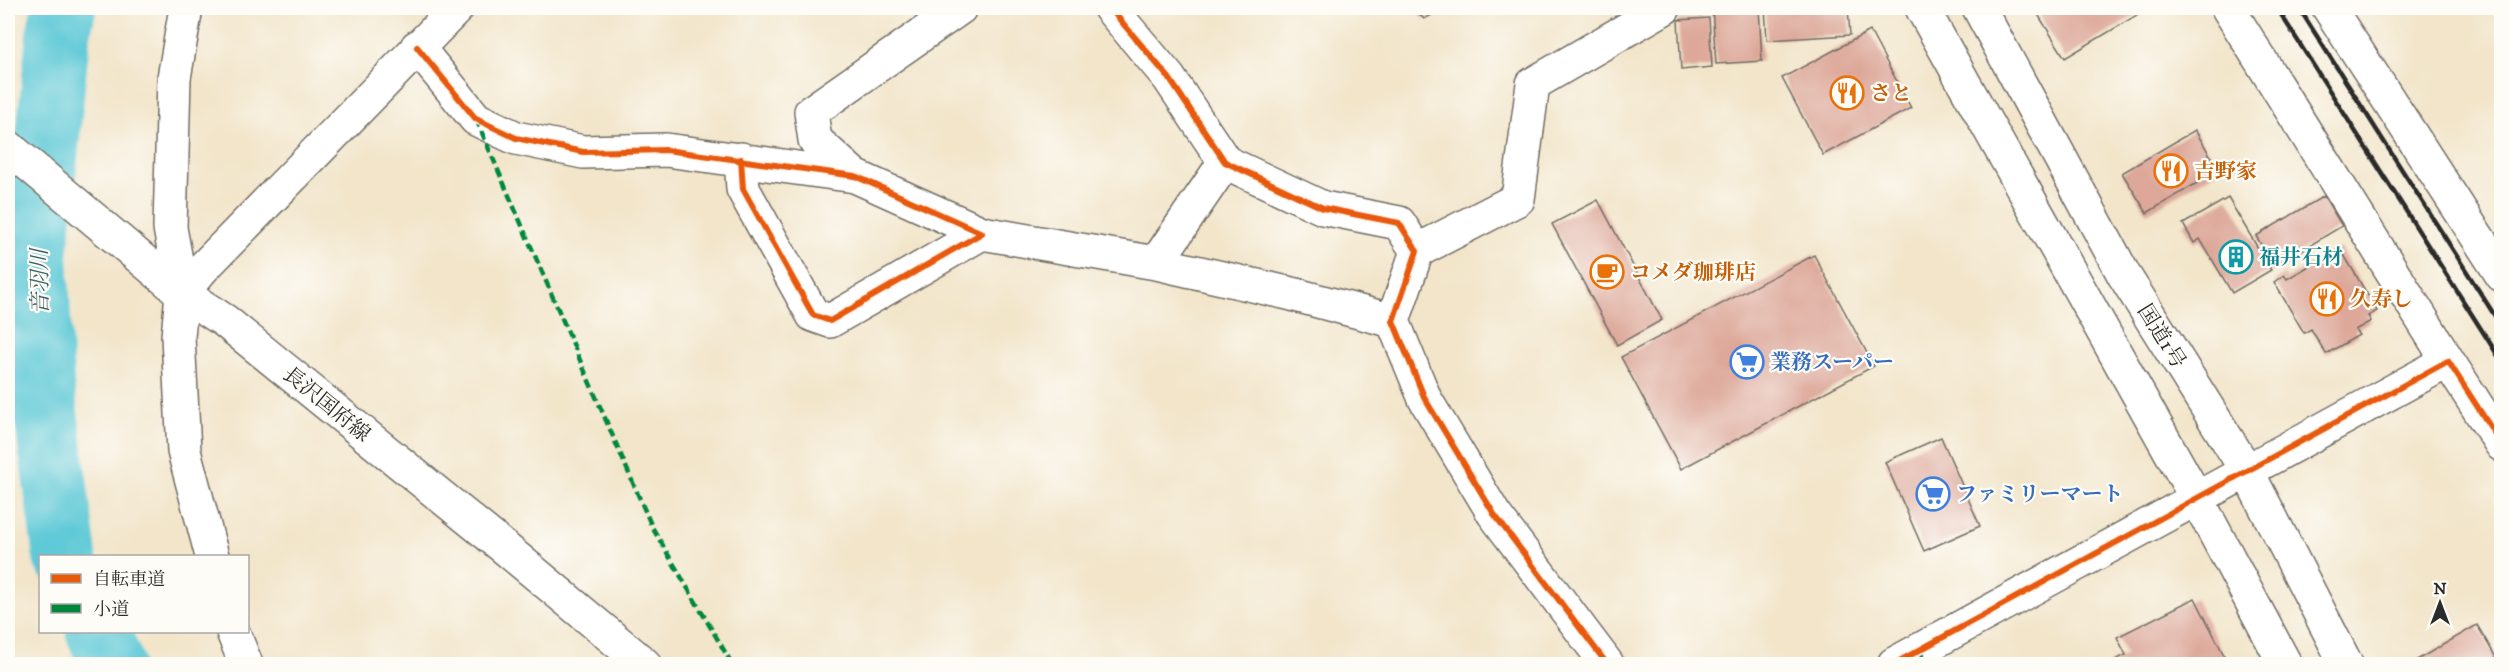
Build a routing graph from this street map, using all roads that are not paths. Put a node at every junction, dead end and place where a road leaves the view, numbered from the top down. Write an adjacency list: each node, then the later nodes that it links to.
1 (186, 8): 19 (main road)
2 (457, 8): 10 (main road)
3 (960, 8): 14 (main road)
4 (1110, 8): 13 (main road)
5 (1664, 8): 16 (main road)
6 (1922, 8): 24 (main road)
7 (1978, 8): 23 (main road, 国道1号)
8 (2228, 8): 21 (main road)
9 (2329, 8): 18 (main road)
10 (417, 47): 12 (main road); 19 (main road)
11 (8, 147): 19 (main road, 長沢国府線)
12 (741, 159): 14 (main road); 15 (main road)
13 (1225, 162): 16 (main road); 17 (main road)
14 (855, 176): 15 (main road)
15 (982, 233): 17 (main road)
16 (1417, 251): 20 (main road)
17 (1156, 263): 20 (main road)
18 (2502, 275)
19 (182, 293): 25 (main road); 28 (main road, 長沢国府線)
20 (1393, 321): 29 (main road)
21 (2448, 361): 22 (main road); 23 (main road)
22 (2502, 445)
23 (2247, 471): 24 (main road); 32 (main road, 国道1号)
24 (2197, 499): 30 (main road); 31 (main road)
25 (212, 555)
26 (233, 633): 27 (main road)
27 (246, 664)
28 (644, 664)
29 (1607, 664)
30 (1894, 664)
31 (2285, 664)
32 (2346, 664)

